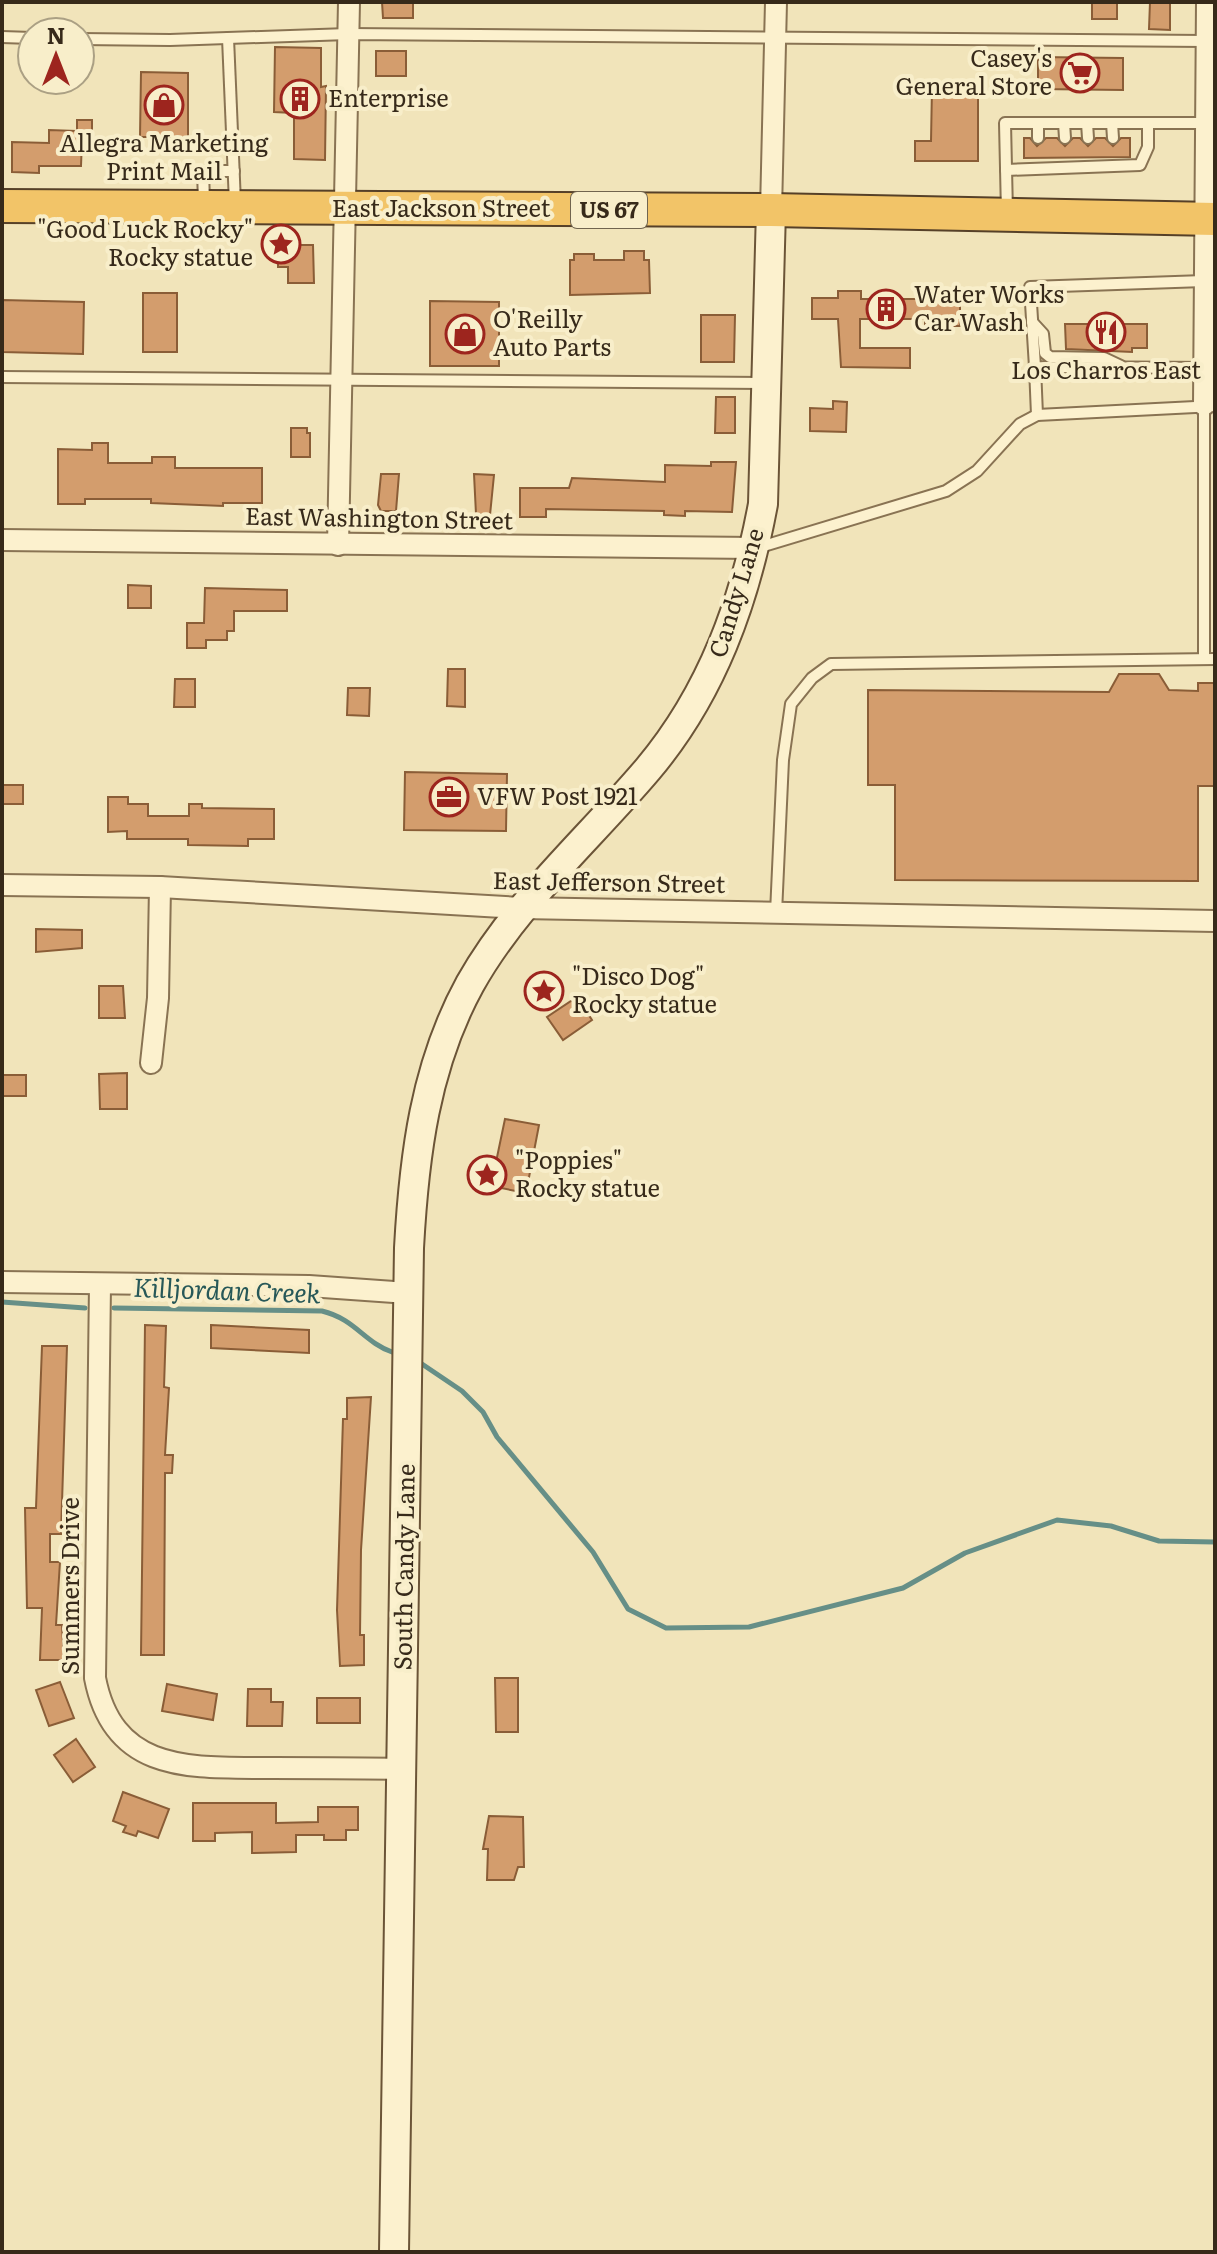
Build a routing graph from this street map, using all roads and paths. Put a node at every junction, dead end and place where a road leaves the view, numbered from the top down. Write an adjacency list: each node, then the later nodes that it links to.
1 (349, 2): 4 (street)
2 (776, 2): 5 (street)
3 (1207, 2): 8 (street)
4 (348, 34): 5 (lane); 6 (lane); 24 (street)
5 (775, 37): 8 (lane); 25 (street)
6 (228, 38): 7 (lane); 20 (lane)
7 (96, 39)
8 (1206, 41): 13 (street)
9 (1038, 123): 10 (lane); 15 (lane); 19 (lane)
10 (1064, 123): 11 (lane); 16 (lane)
11 (1087, 123): 12 (lane); 17 (lane)
12 (1112, 123): 14 (lane); 18 (lane)
13 (1205, 123): 14 (lane); 27 (street)
14 (1148, 124): 19 (lane)
15 (1038, 138)
16 (1065, 138)
17 (1088, 138)
18 (1113, 138)
19 (1006, 170): 26 (lane)
20 (234, 171): 22 (lane); 23 (lane)
21 (2, 206): 22 (highway, East Jackson Street / US 67)
22 (204, 208): 23 (highway, East Jackson Street / US 67)
23 (236, 209): 24 (highway, East Jackson Street / US 67)
24 (344, 209): 25 (highway, East Jackson Street / US 67); 34 (street)
25 (771, 210): 26 (highway, East Jackson Street / US 67); 35 (main road, Candy Lane)
26 (1007, 215): 27 (highway, East Jackson Street / US 67)
27 (1209, 219): 28 (street)
28 (1207, 291): 29 (lane); 32 (street)
29 (1032, 322): 30 (lane); 31 (lane)
30 (1035, 367): 31 (lane); 37 (lane)
31 (1126, 368): 32 (lane)
32 (1209, 368): 36 (street)
33 (2, 377): 34 (lane)
34 (341, 380): 35 (lane); 39 (street)
35 (767, 383): 40 (main road, Candy Lane)
36 (1209, 406): 37 (lane); 41 (lane)
37 (1037, 415): 40 (lane)
38 (2, 540): 39 (street, East Washington Street)
39 (338, 545): 40 (street, East Washington Street)
40 (755, 548): 44 (main road, Candy Lane)
41 (1209, 659): 45 (lane)
42 (2, 885): 43 (street, East Jefferson Street)
43 (160, 887): 44 (street, East Jefferson Street); 47 (street)
44 (521, 908): 45 (street, East Jefferson Street); 50 (main road, South Candy Lane)
45 (776, 913): 46 (street, East Jefferson Street)
46 (1215, 921)
47 (151, 1063)
48 (2, 1282): 49 (street)
49 (100, 1285): 50 (street); 51 (street, Summers Drive)
50 (408, 1293): 51 (main road, South Candy Lane)
51 (403, 1769): 52 (main road, South Candy Lane)
52 (394, 2252)

